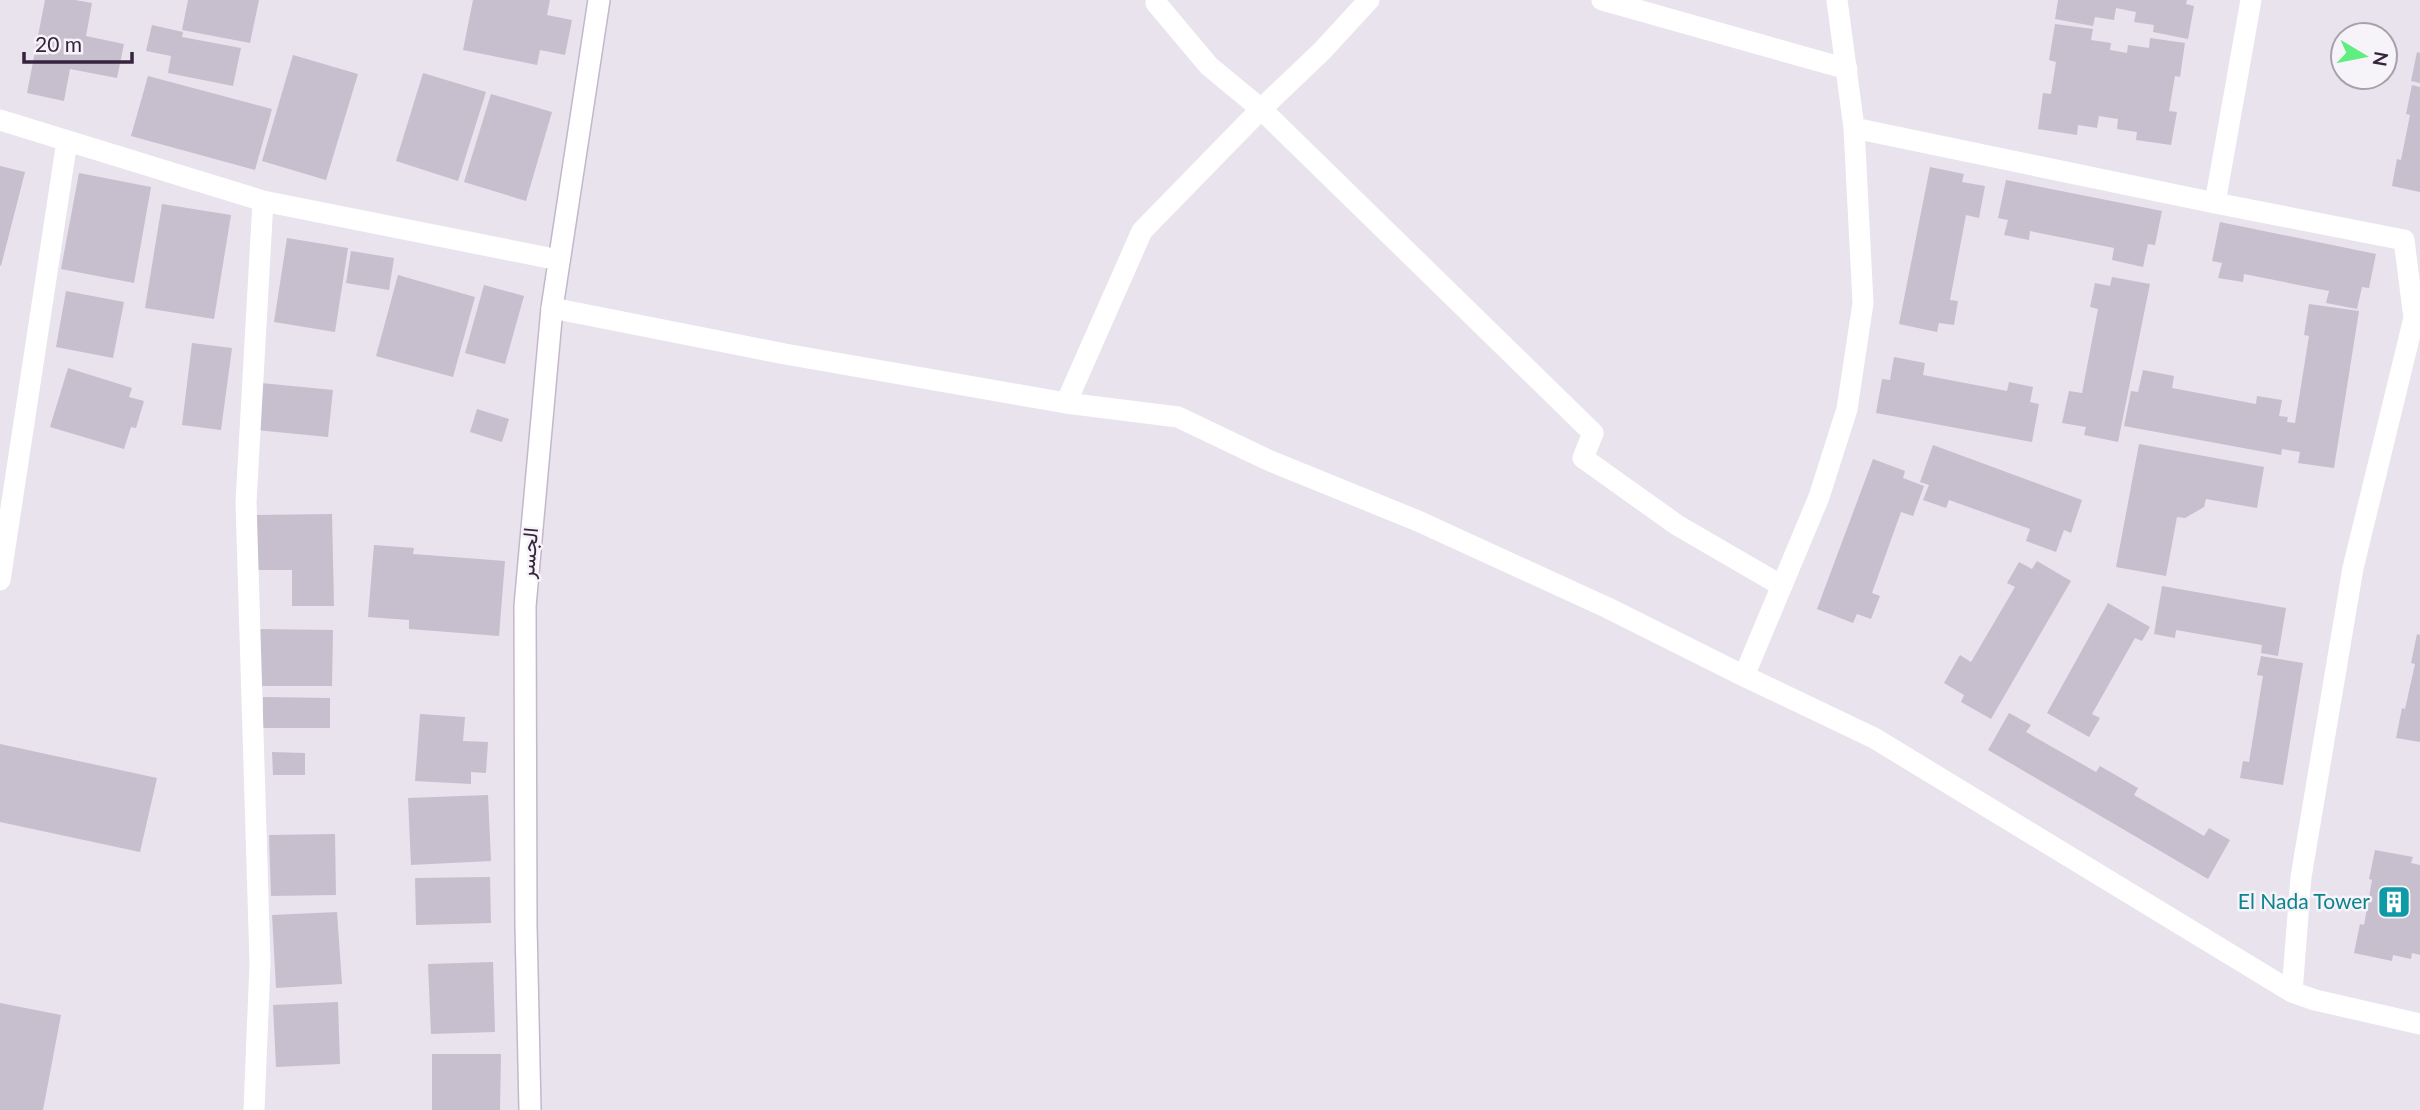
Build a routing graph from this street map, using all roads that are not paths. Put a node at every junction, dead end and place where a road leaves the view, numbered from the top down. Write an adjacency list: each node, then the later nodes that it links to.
1 (599, 0): 14 (street, الجسر)
2 (1157, 0): 8 (street)
3 (1369, 0): 8 (street)
4 (1602, 0): 7 (street)
5 (1837, 0): 7 (street)
6 (2251, 0): 13 (street)
7 (1847, 69): 10 (street)
8 (1261, 109): 16 (street); 18 (street)
9 (0, 120): 11 (street)
10 (1854, 128): 13 (street); 18 (street)
11 (67, 141): 12 (street); 17 (street)
12 (262, 201): 14 (street); 22 (street)
13 (2215, 203): 20 (street)
14 (559, 260): 15 (street, الجسر)
15 (552, 308): 16 (street); 23 (street, الجسر)
16 (1066, 403): 19 (street)
17 (0, 580)
18 (1782, 586): 19 (street)
19 (1744, 676): 20 (street)
20 (2292, 992): 21 (street)
21 (2420, 1024)
22 (254, 1110)
23 (530, 1110)

